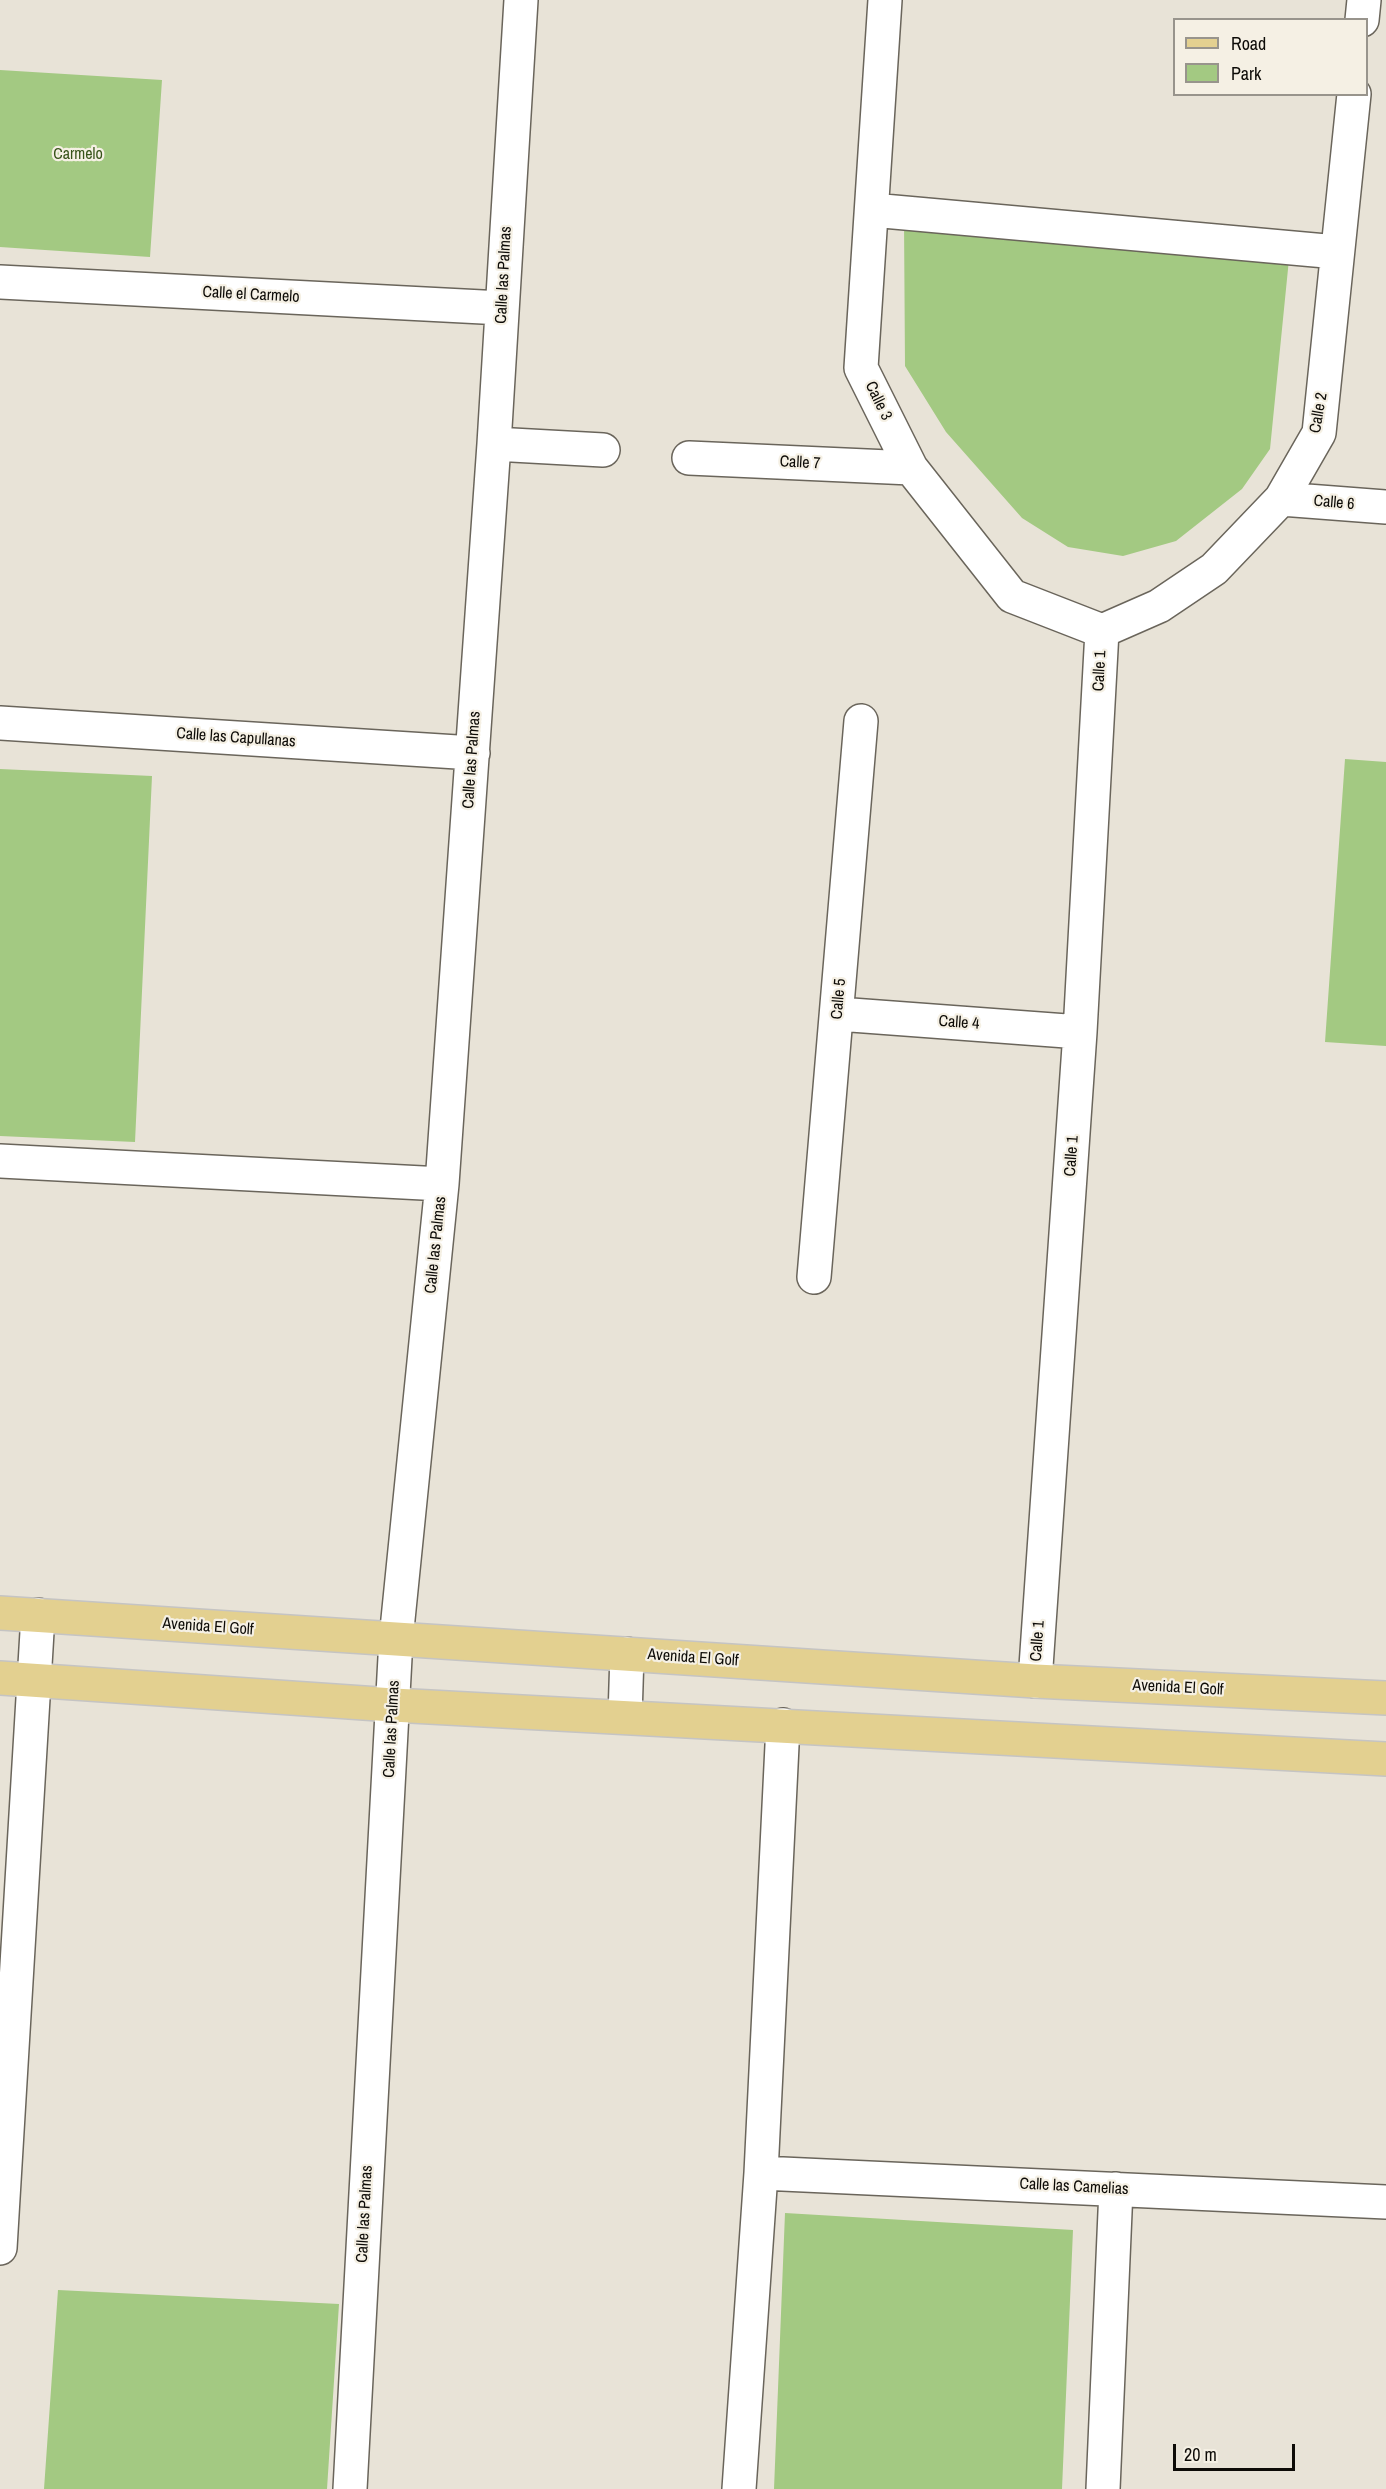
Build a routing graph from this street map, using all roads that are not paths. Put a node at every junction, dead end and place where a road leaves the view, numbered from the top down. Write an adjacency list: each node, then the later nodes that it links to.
1 (521, 0): 9 (street, Calle las Palmas)
2 (885, 0): 6 (street, Calle 3)
3 (1364, 0): 4 (street)
4 (1362, 18)
5 (1354, 96): 7 (street, Calle 2)
6 (872, 210): 7 (street); 13 (street, Calle 3)
7 (1337, 252): 14 (street, Calle 2)
8 (0, 282): 9 (street, Calle el Carmelo)
9 (502, 308): 10 (street, Calle las Palmas)
10 (494, 444): 11 (street); 19 (street, Calle las Palmas)
11 (603, 450)
12 (689, 458): 13 (street, Calle 7)
13 (911, 468): 16 (street, Calle 3)
14 (1281, 499): 15 (street, Calle 6); 16 (street, Calle 2)
15 (1386, 507)
16 (1102, 631): 21 (street, Calle 1)
17 (861, 721): 20 (street, Calle 5)
18 (0, 723): 19 (street, Calle las Capullanas)
19 (473, 753): 23 (street, Calle las Palmas)
20 (838, 1014): 21 (street, Calle 4); 24 (street, Calle 5)
21 (1080, 1032): 31 (street, Calle 1)
22 (0, 1161): 23 (street)
23 (442, 1184): 27 (street, Calle las Palmas)
24 (814, 1277)
25 (0, 1613): 26 (main road, Avenida El Golf)
26 (38, 1616): 27 (main road, Avenida El Golf); 30 (street)
27 (396, 1640): 28 (main road, Avenida El Golf); 33 (street, Calle las Palmas)
28 (627, 1654): 31 (main road, Avenida El Golf); 34 (street)
29 (0, 1678): 30 (main road)
30 (35, 1680): 33 (main road); 40 (street)
31 (1035, 1681): 32 (main road, Avenida El Golf)
32 (1386, 1698)
33 (393, 1705): 34 (main road); 41 (street, Calle las Palmas)
34 (625, 1717): 35 (main road)
35 (783, 1725): 36 (main road); 37 (street)
36 (1386, 1759)
37 (761, 2173): 38 (street, Calle las Camelias); 42 (street)
38 (1116, 2189): 39 (street, Calle las Camelias); 43 (street)
39 (1386, 2202)
40 (0, 2248)
41 (350, 2489)
42 (739, 2489)
43 (1103, 2489)

